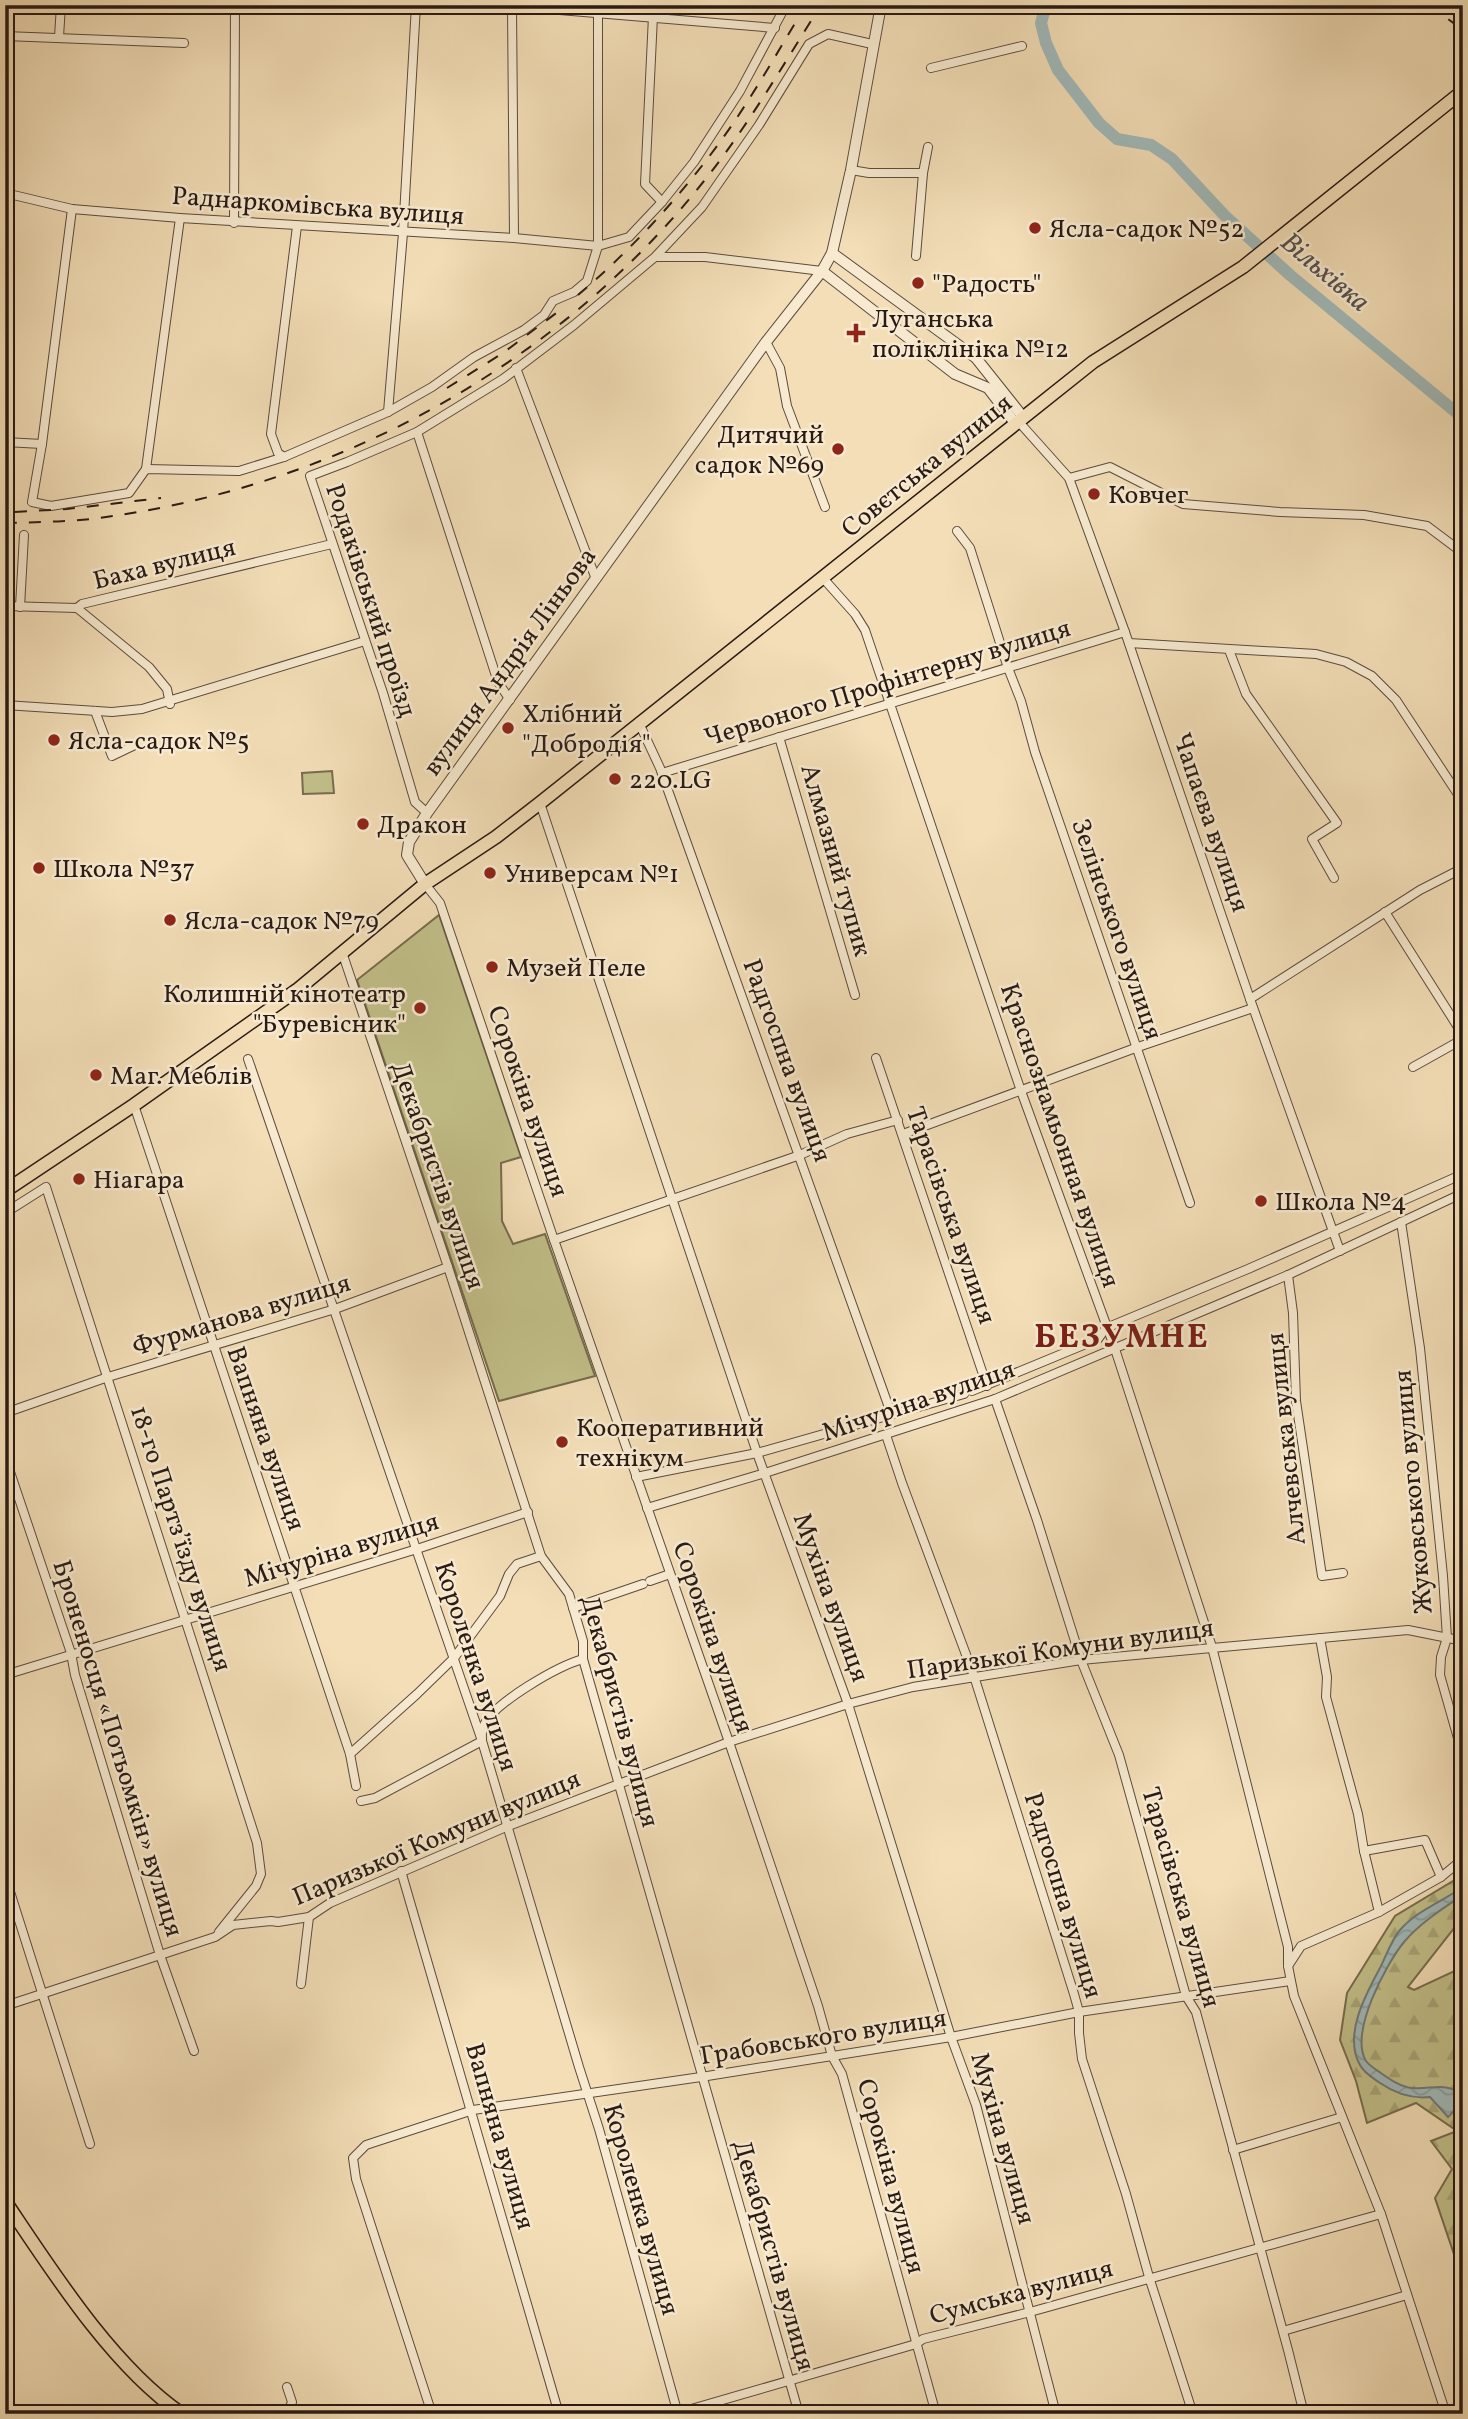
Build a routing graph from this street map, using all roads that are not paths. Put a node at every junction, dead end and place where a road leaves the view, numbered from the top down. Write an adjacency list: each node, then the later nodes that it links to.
1 (61, 5): 12 (street)
2 (234, 5): 25 (street)
3 (416, 5): 27 (street)
4 (500, 5): 7 (street)
5 (786, 5): 10 (street)
6 (881, 5): 14 (street, вулиця Андрія Ліньова)
7 (512, 7): 8 (street); 28 (street)
8 (598, 12): 9 (street); 29 (street)
9 (653, 16): 10 (street); 22 (street)
10 (775, 28): 22 (street)
11 (5, 36): 12 (street)
12 (59, 37): 13 (street)
13 (184, 43)
14 (872, 44): 19 (street, вулиця Андрія Ліньова); 32 (street)
15 (1022, 46): 16 (street)
16 (930, 68)
17 (1463, 91): 37 (main road, Совєтська вулиця)
18 (929, 147): 20 (street)
19 (851, 170): 20 (street); 30 (street, вулиця Андрія Ліньова)
20 (923, 173): 31 (street)
21 (5, 193): 23 (street, Раднаркомівська вулиця)
22 (662, 202): 29 (street, Раднаркомівська вулиця)
23 (72, 209): 24 (street, Раднаркомівська вулиця); 40 (street)
24 (180, 218): 25 (street, Раднаркомівська вулиця); 42 (street)
25 (234, 223): 26 (street, Раднаркомівська вулиця)
26 (297, 226): 27 (street, Раднаркомівська вулиця); 41 (street)
27 (403, 233): 28 (street, Раднаркомівська вулиця); 36 (street)
28 (514, 238): 29 (street, Раднаркомівська вулиця)
29 (598, 246): 36 (street)
30 (832, 253): 33 (street, вулиця Андрія Ліньова); 37 (street, Чапаєва вулиця)
31 (916, 256)
32 (654, 257): 33 (street); 35 (street)
33 (822, 271): 34 (street, вулиця Андрія Ліньова); 37 (street, Чапаєва вулиця)
34 (766, 342): 44 (street); 50 (street, вулиця Андрія Ліньова)
35 (516, 368): 38 (street); 50 (street)
36 (388, 412): 41 (street)
37 (1019, 421): 43 (street, Чапаєва вулиця); 49 (main road, Совєтська вулиця)
38 (417, 432): 47 (street, Родаківський проїзд); 59 (street)
39 (5, 442): 40 (street)
40 (41, 444): 42 (street)
41 (284, 457): 42 (street)
42 (146, 469)
43 (1069, 478): 48 (street); 54 (street, Чапаєва вулиця)
44 (825, 507)
45 (957, 531): 58 (street, Зелінського вулиця)
46 (24, 535): 52 (street)
47 (332, 544): 53 (street, Баха вулиця); 55 (street, Родаківський проїзд)
48 (1463, 553)
49 (822, 577): 60 (street, Краснознамьонная вулиця); 64 (main road, Совєтська вулиця)
50 (596, 579): 59 (street, вулиця Андрія Ліньова)
51 (5, 606): 52 (street, Баха вулиця)
52 (20, 607): 53 (street, Баха вулиця)
53 (77, 608): 61 (street)
54 (1125, 632): 56 (street, Чапаєва вулиця); 58 (street, Червоного Профінтерну вулиця)
55 (365, 641): 61 (street); 70 (street, Родаківський проїзд)
56 (1129, 643): 57 (street); 77 (street, Чапаєва вулиця)
57 (1229, 650): 68 (street); 72 (street)
58 (1008, 668): 60 (street, Червоного Профінтерну вулиця); 80 (street, Зелінського вулиця)
59 (510, 700): 70 (street, вулиця Андрія Ліньова)
60 (891, 702): 65 (street, Червоного Профінтерну вулиця); 84 (street, Краснознамьонная вулиця)
61 (170, 704): 63 (street)
62 (5, 705): 63 (street)
63 (95, 711): 66 (street)
64 (639, 723): 67 (street, Радгоспна вулиця); 69 (main road, Совєтська вулиця)
65 (779, 737): 67 (street, Червоного Профінтерну вулиця); 76 (street, Алмазний тупик)
66 (135, 745)
67 (662, 773): 88 (street, Радгоспна вулиця)
68 (1463, 802)
69 (540, 803): 73 (main road, Совєтська вулиця); 92 (street, Мухіна вулиця)
70 (427, 813): 73 (street, вулиця Андрія Ліньова)
71 (1463, 868): 74 (street)
72 (1334, 878)
73 (425, 884): 75 (main road); 97 (street, Сорокіна вулиця)
74 (1385, 912): 77 (street); 79 (street)
75 (342, 952): 85 (main road); 99 (street, Декабристів вулиця)
76 (855, 995)
77 (1250, 999): 78 (street, Чапаєва вулиця)
78 (1254, 1008): 80 (street); 96 (street, Чапаєва вулиця)
79 (1463, 1037): 83 (street)
80 (1138, 1047): 84 (street); 93 (street, Зелінського вулиця)
81 (876, 1058): 86 (street, Тарасівська вулиця)
82 (248, 1059): 101 (street, Короленка вулиця)
83 (1413, 1067)
84 (1021, 1091): 87 (street); 102 (street, Краснознамьонная вулиця)
85 (134, 1105): 90 (main road); 103 (street, Вапняна вулиця)
86 (898, 1120): 87 (street, Тарасівська вулиця); 88 (street)
87 (903, 1134): 106 (street, Тарасівська вулиця)
88 (800, 1156): 92 (street); 109 (street, Радгоспна вулиця)
89 (1463, 1174): 96 (street, Мічуріна вулиця)
90 (5, 1191)
91 (1463, 1193): 95 (street, Мічуріна вулиця)
92 (672, 1199): 97 (street); 111 (street, Мухіна вулиця)
93 (1190, 1203)
94 (5, 1213): 105 (street, 18-го Партз’їзду вулиця)
95 (1401, 1222): 98 (street, Мічуріна вулиця); 125 (street, Жуковського вулиця)
96 (1332, 1233): 98 (street, Чапаєва вулиця); 102 (street, Мічуріна вулиця)
97 (554, 1240): 114 (street, Сорокіна вулиця)
98 (1340, 1251): 100 (street, Мічуріна вулиця)
99 (448, 1267): 101 (street, Фурманова вулиця); 116 (street, Декабристів вулиця)
100 (1288, 1275): 104 (street, Мічуріна вулиця); 119 (street, Алчевська вулиця)
101 (335, 1309): 103 (street, Фурманова вулиця); 117 (street, Короленка вулиця)
102 (1106, 1328): 104 (street, Краснознамьонная вулиця); 106 (street, Мічуріна вулиця)
103 (214, 1346): 105 (street, Фурманова вулиця); 121 (street, Вапняна вулиця)
104 (1115, 1349): 107 (street, Мічуріна вулиця); 127 (street, Краснознамьонная вулиця)
105 (108, 1377): 108 (street, Фурманова вулиця); 123 (street, 18-го Партз’їзду вулиця)
106 (988, 1386): 109 (street, Мічуріна вулиця)
107 (995, 1399): 110 (street, Мічуріна вулиця); 131 (street, Тарасівська вулиця)
108 (5, 1413)
109 (891, 1413): 111 (street, Мічуріна вулиця)
110 (886, 1435): 113 (street, Мічуріна вулиця); 133 (street, Радгоспна вулиця)
111 (757, 1453): 113 (street, Мухіна вулиця); 114 (street, Мічуріна вулиця)
112 (5, 1457): 128 (street, Броненосця «Потьомкін» вулиця)
113 (765, 1474): 115 (street, Мічуріна вулиця); 134 (street, Мухіна вулиця)
114 (636, 1477): 115 (street, Сорокіна вулиця)
115 (647, 1508): 120 (street, Сорокіна вулиця)
116 (528, 1512): 117 (street, Мічуріна вулиця); 118 (street, Декабристів вулиця)
117 (417, 1549): 121 (street, Мічуріна вулиця); 129 (street, Короленка вулиця)
118 (541, 1556): 122 (street, Декабристів вулиця); 129 (street)
119 (1343, 1573)
120 (670, 1574): 122 (street); 136 (street, Сорокіна вулиця)
121 (294, 1585): 123 (street, Мічуріна вулиця); 137 (street, Вапняна вулиця)
122 (573, 1608): 130 (street, Декабристів вулиця)
123 (186, 1618): 128 (street, Мічуріна вулиця); 150 (street, 18-го Партз’їзду вулиця)
124 (1320, 1637): 125 (street, Паризької Комуни вулиця); 127 (street, Паризької Комуни вулиця); 143 (street)
125 (1447, 1638): 126 (street, Паризької Комуни вулиця); 138 (street, Жуковського вулиця)
126 (1463, 1639)
127 (1212, 1647): 131 (street, Паризької Комуни вулиця); 152 (street, Краснознамьонная вулиця)
128 (71, 1653): 132 (street, Мічуріна вулиця); 151 (street, Броненосця «Потьомкін» вулиця)
129 (453, 1658): 135 (street, Короленка вулиця); 137 (street)
130 (583, 1659): 135 (street); 139 (street, Декабристів вулиця)
131 (1082, 1660): 133 (street, Паризької Комуни вулиця); 156 (street, Тарасівська вулиця)
132 (5, 1675)
133 (974, 1676): 134 (street, Паризької Комуни вулиця); 158 (street, Радгоспна вулиця)
134 (848, 1704): 136 (street, Паризької Комуни вулиця); 159 (street, Мухіна вулиця)
135 (482, 1741): 141 (street); 142 (street, Короленка вулиця)
136 (729, 1742): 139 (street, Паризької Комуни вулиця); 161 (street, Сорокіна вулиця)
137 (350, 1754): 140 (street, Вапняна вулиця)
138 (1463, 1756)
139 (619, 1784): 142 (street, Паризької Комуни вулиця); 162 (street, Декабристів вулиця)
140 (356, 1786)
141 (361, 1801)
142 (506, 1826): 145 (street, Паризької Комуни вулиця); 163 (street, Короленка вулиця)
143 (1364, 1851): 147 (street); 148 (street)
144 (1463, 1859): 147 (street)
145 (401, 1871): 149 (street, Паризької Комуни вулиця); 164 (street, Вапняна вулиця)
146 (5, 1876): 155 (street)
147 (1441, 1877): 148 (street)
148 (1379, 1912): 152 (street)
149 (309, 1917): 150 (street, Паризької Комуни вулиця); 154 (street)
150 (215, 1937): 151 (street, Паризької Комуни вулиця)
151 (160, 1955): 155 (street, Паризької Комуни вулиця); 160 (street, Броненосця «Потьомкін» вулиця)
152 (1288, 1966): 153 (street, Краснознамьонная вулиця)
153 (1290, 1981): 156 (street, Грабовського вулиця); 165 (street, Краснознамьонная вулиця)
154 (301, 1984)
155 (41, 1994): 157 (street, Паризької Комуни вулиця); 166 (street)
156 (1186, 1996): 158 (street, Грабовського вулиця); 167 (street, Тарасівська вулиця)
157 (5, 2006)
158 (1079, 2012): 159 (street, Грабовського вулиця); 171 (street, Радгоспна вулиця)
159 (951, 2037): 161 (street, Грабовського вулиця); 173 (street, Мухіна вулиця)
160 (194, 2051)
161 (832, 2056): 162 (street, Грабовського вулиця); 175 (street, Сорокіна вулиця)
162 (701, 2077): 163 (street, Грабовського вулиця); 176 (street, Декабристів вулиця)
163 (588, 2093): 164 (street, Грабовського вулиця); 178 (street, Короленка вулиця)
164 (473, 2110): 181 (street, Грабовського вулиця); 182 (street, Вапняна вулиця)
165 (1342, 2117): 167 (street); 169 (street, Краснознамьонная вулиця)
166 (90, 2144)
167 (1233, 2150): 170 (street, Тарасівська вулиця)
168 (5, 2201): 179 (main road)
169 (1381, 2214): 170 (street, Сумська вулиця); 172 (street, Краснознамьонная вулиця)
170 (1260, 2247): 171 (street, Сумська вулиця); 174 (street, Тарасівська вулиця)
171 (1149, 2277): 173 (street, Сумська вулиця); 186 (street, Радгоспна вулиця)
172 (1408, 2295): 174 (street); 188 (street, Краснознамьонная вулиця)
173 (1030, 2312): 175 (street, Сумська вулиця); 185 (street, Мухіна вулиця)
174 (1283, 2331): 187 (street, Тарасівська вулиця)
175 (916, 2344): 176 (street, Сумська вулиця); 184 (street, Сорокіна вулиця)
176 (789, 2379): 178 (street, Сумська вулиця); 183 (street, Декабристів вулиця)
177 (287, 2387): 180 (street)
178 (676, 2413)
179 (181, 2414)
180 (287, 2414)
181 (432, 2414)
182 (559, 2414)
183 (799, 2414)
184 (936, 2414)
185 (1056, 2414)
186 (1193, 2414)
187 (1304, 2414)
188 (1446, 2414)

